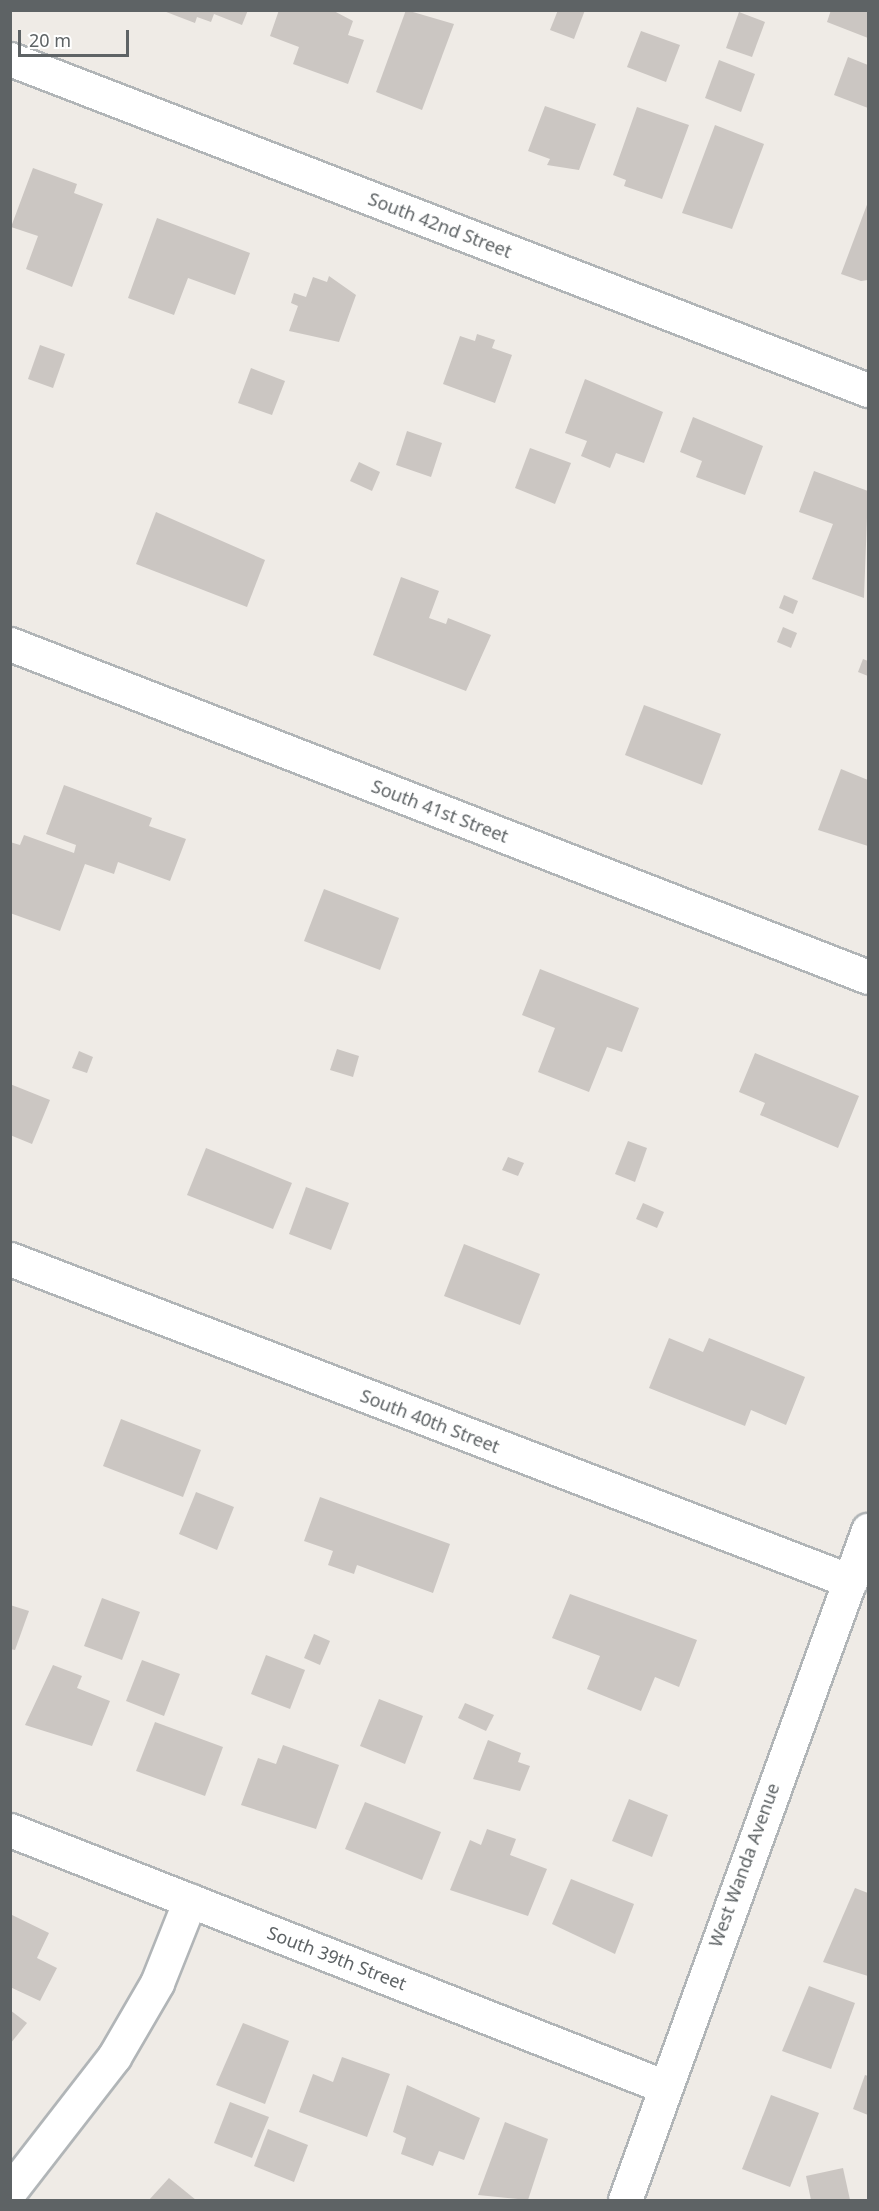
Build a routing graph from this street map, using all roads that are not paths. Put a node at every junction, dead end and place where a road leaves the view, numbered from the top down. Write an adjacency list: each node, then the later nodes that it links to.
1 (10, 59): 2 (street, South 42nd Street)
2 (868, 390)
3 (10, 644): 4 (street, South 41st Street)
4 (868, 977)
5 (10, 1259): 7 (street, South 40th Street)
6 (868, 1530): 7 (street, West Wanda Avenue)
7 (850, 1581): 10 (street, West Wanda Avenue)
8 (10, 1830): 9 (street, South 39th Street)
9 (190, 1900): 10 (street, South 39th Street); 11 (street)
10 (663, 2085): 12 (street, West Wanda Avenue)
11 (10, 2191)
12 (625, 2200)

